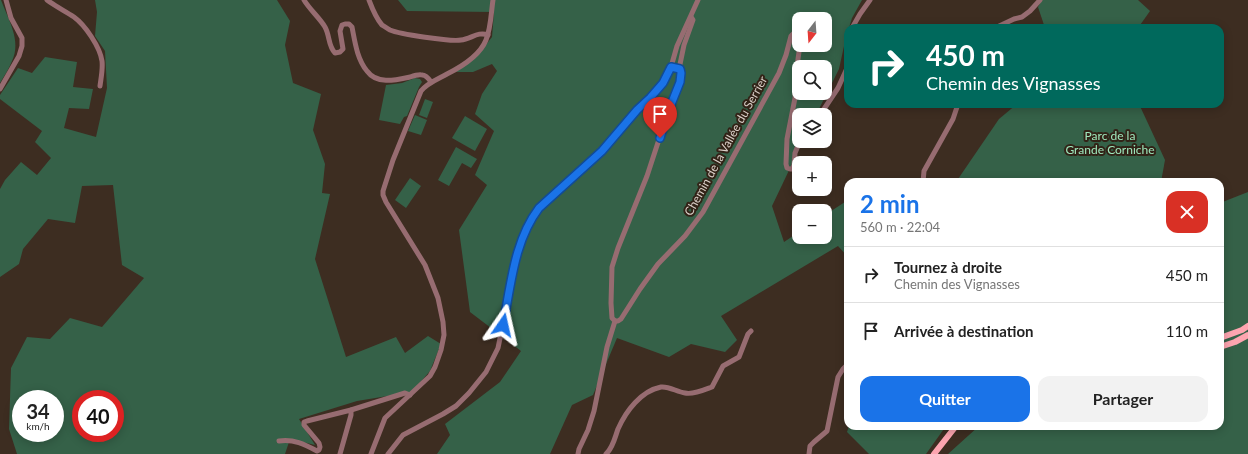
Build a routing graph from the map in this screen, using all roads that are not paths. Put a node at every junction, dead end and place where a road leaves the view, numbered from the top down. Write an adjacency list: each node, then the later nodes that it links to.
1 (6, 0): 20 (street)
2 (47, 0): 19 (street)
3 (304, 0): 18 (street)
4 (369, 0): 12 (street)
5 (493, 0): 12 (street)
6 (698, 0): 9 (street)
7 (870, 0): 10 (street)
8 (1040, 0): 11 (street)
9 (691, 17): 15 (street); 16 (street)
10 (854, 24)
11 (1003, 24)
12 (488, 35): 18 (street)
13 (792, 35): 27 (street, Chemin de la Vallée du Serrier)
14 (799, 52): 21 (street)
15 (671, 67): 16 (street); 40 (street)
16 (680, 69): 27 (street)
17 (844, 75): 22 (street)
18 (431, 82): 34 (street)
19 (100, 86)
20 (0, 89)
21 (793, 108)
22 (825, 108)
23 (957, 108): 26 (street)
24 (792, 113): 25 (street)
25 (797, 148)
26 (923, 178)
27 (615, 321): 41 (street)
28 (1248, 326): 31 (main road)
29 (751, 331): 42 (street)
30 (1248, 335): 32 (main road)
31 (1224, 337)
32 (1224, 345)
33 (844, 368): 43 (street)
34 (410, 395): 35 (street); 39 (street)
35 (352, 410): 37 (street); 38 (street)
36 (953, 430): 44 (main road)
37 (279, 441)
38 (340, 454)
39 (371, 454)
40 (388, 454)
41 (578, 454)
42 (606, 454)
43 (809, 454)
44 (934, 454)

